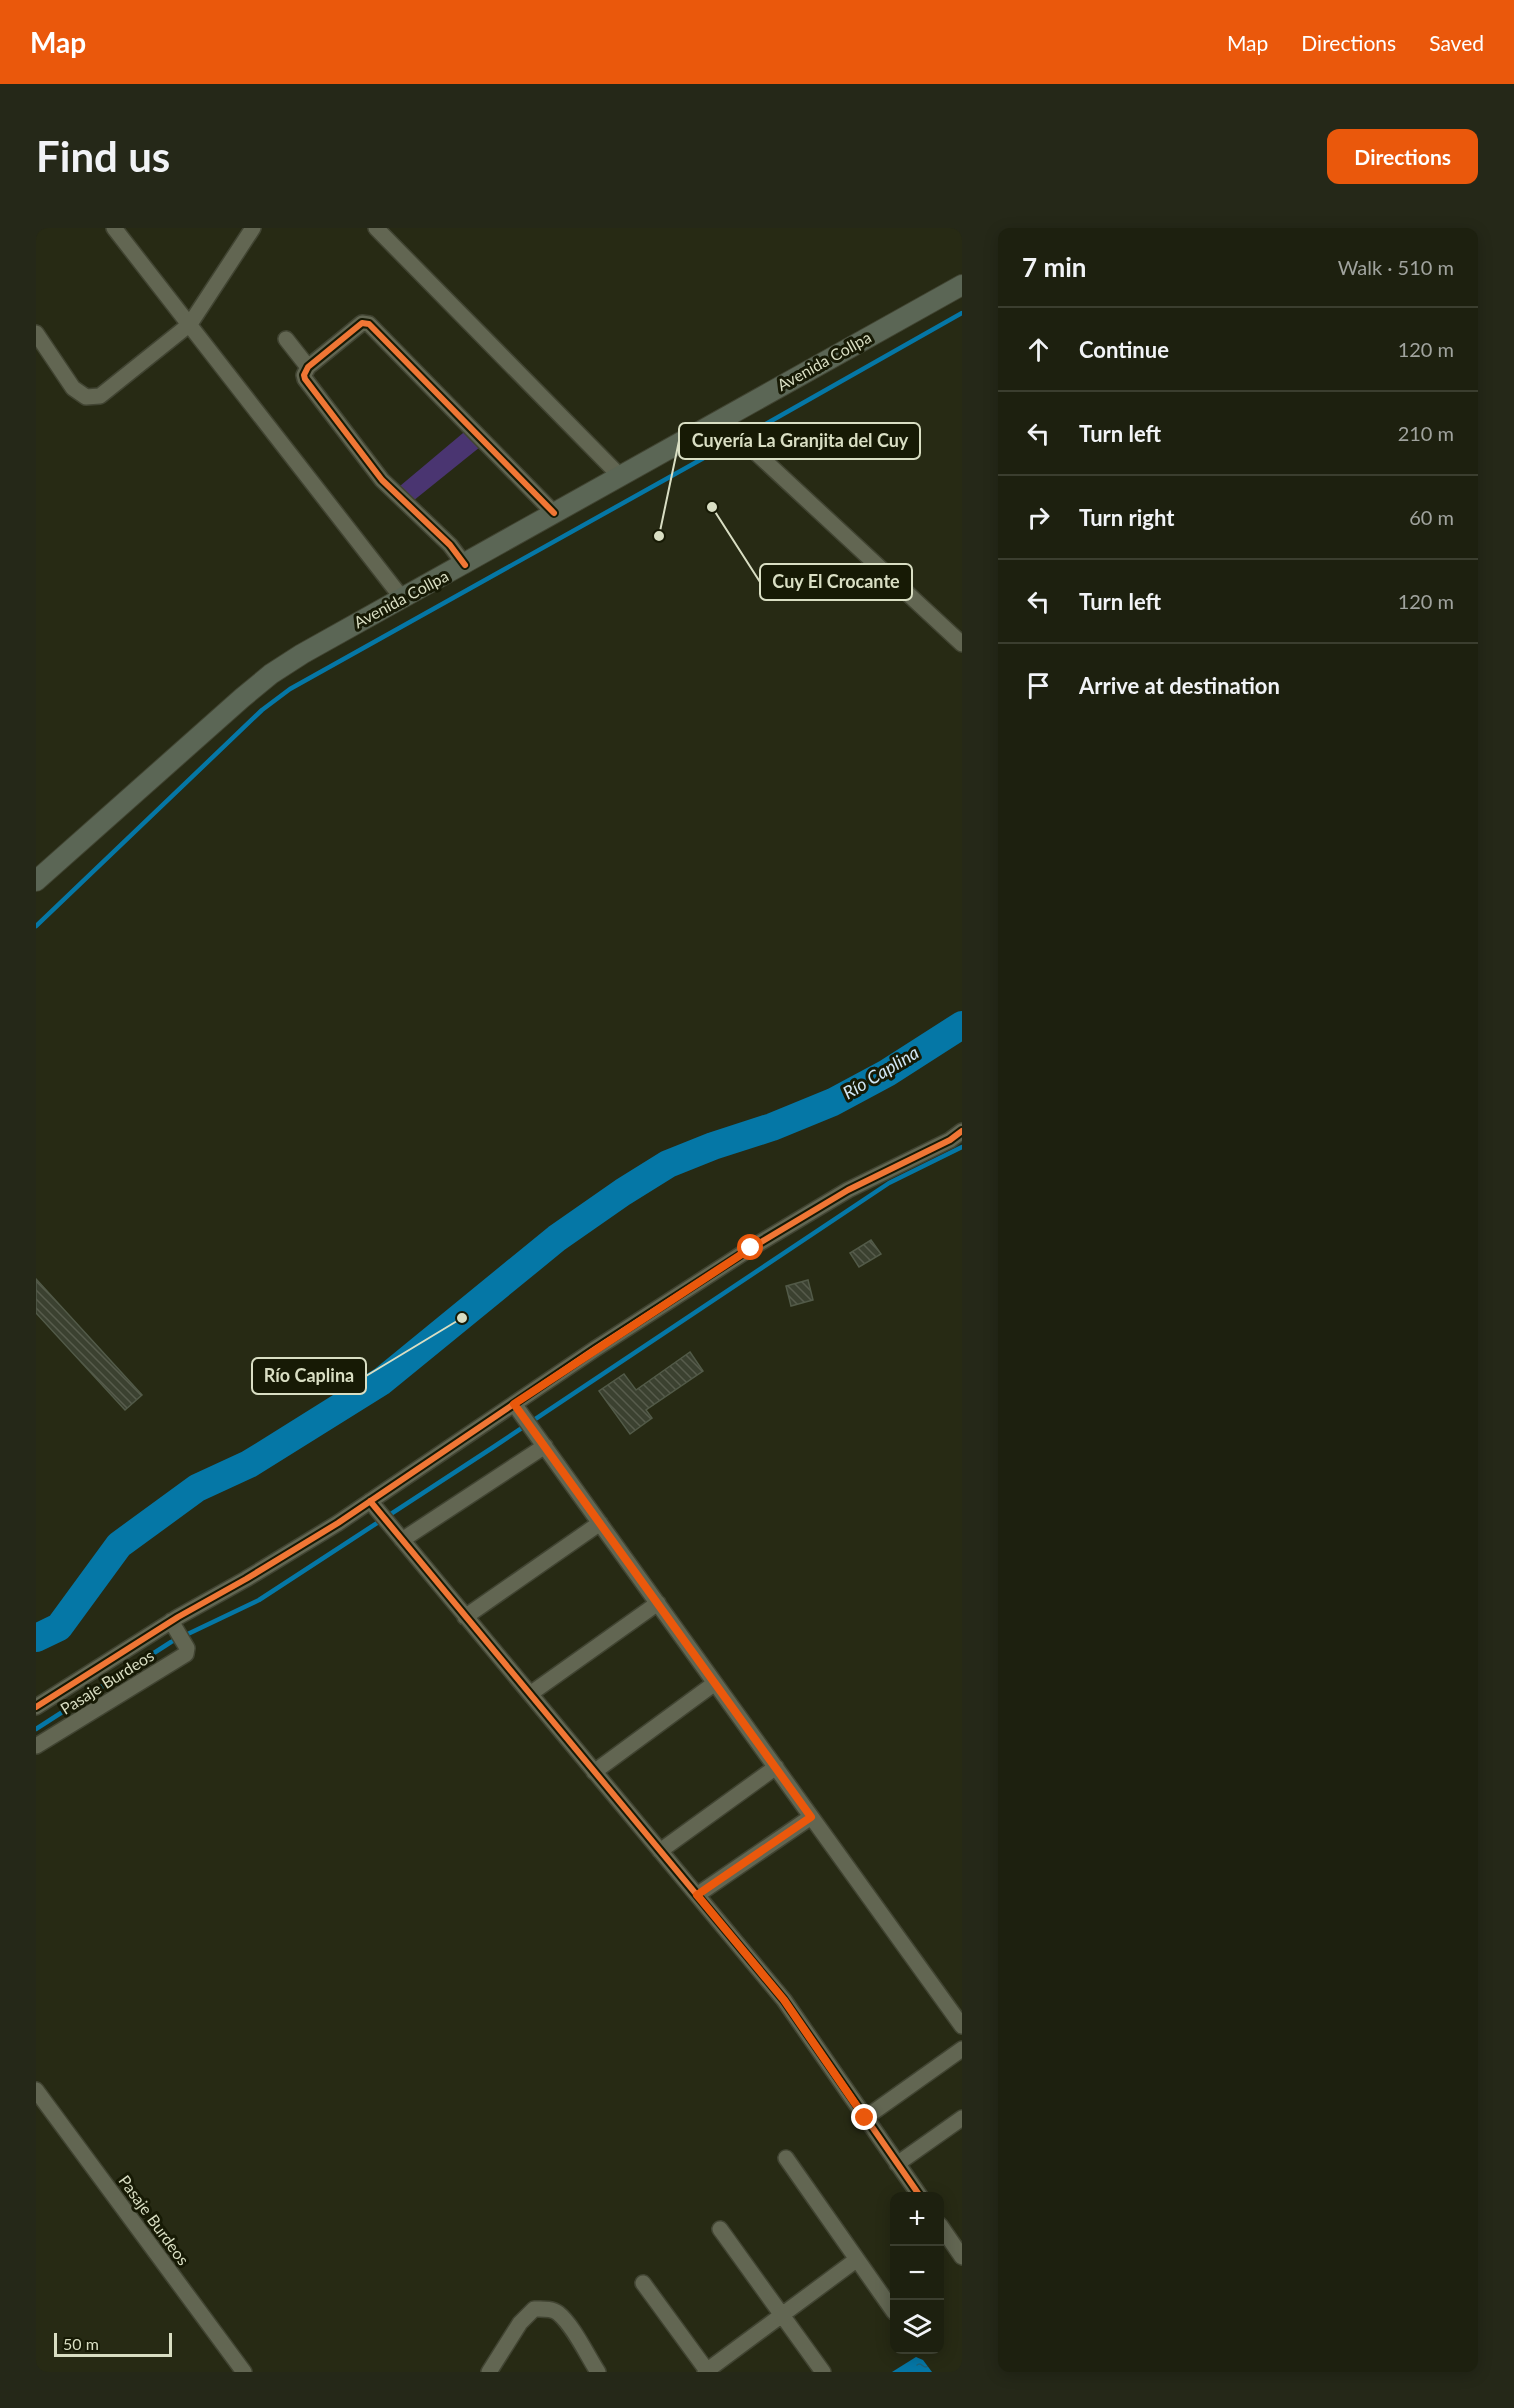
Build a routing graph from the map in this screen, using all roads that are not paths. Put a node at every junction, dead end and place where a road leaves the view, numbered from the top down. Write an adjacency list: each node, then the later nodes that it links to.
1 (114, 228): 5 (street)
2 (253, 228): 5 (street)
3 (376, 228): 10 (street)
4 (962, 285): 9 (main road, Avenida Collpa)
5 (190, 324): 6 (street); 13 (street)
6 (36, 333)
7 (286, 339): 8 (street)
8 (308, 367): 11 (street); 12 (street)
9 (724, 417): 10 (main road, Avenida Collpa); 14 (street)
10 (620, 476): 11 (main road, Avenida Collpa)
11 (554, 513): 12 (main road, Avenida Collpa)
12 (465, 565): 13 (main road, Avenida Collpa)
13 (402, 598): 15 (main road, Avenida Collpa)
14 (962, 644)
15 (36, 881)
16 (962, 1131): 17 (street)
17 (514, 1404): 18 (street); 19 (street)
18 (545, 1446): 20 (street); 21 (street)
19 (379, 1513): 21 (street); 24 (street)
20 (600, 1523): 22 (street); 23 (street)
21 (402, 1540): 23 (street)
22 (658, 1603): 25 (street); 26 (street)
23 (465, 1617): 26 (street)
24 (178, 1632): 27 (street); 28 (street, Pasaje Burdeos)
25 (716, 1683): 29 (street); 30 (street)
26 (530, 1694): 30 (street)
27 (36, 1707)
28 (36, 1746)
29 (776, 1767): 31 (street); 32 (street)
30 (594, 1772): 32 (street)
31 (811, 1817): 33 (street); 34 (street)
32 (660, 1851): 33 (street)
33 (697, 1895): 37 (street)
34 (962, 2026)
35 (962, 2049): 37 (street)
36 (36, 2090): 50 (street, Pasaje Burdeos)
37 (865, 2118): 40 (street)
38 (962, 2118): 40 (street)
39 (786, 2158): 45 (street)
40 (897, 2164): 41 (street)
41 (917, 2192)
42 (720, 2229): 48 (street)
43 (944, 2232): 44 (street)
44 (962, 2257)
45 (856, 2260): 47 (street); 48 (street)
46 (643, 2283): 49 (street)
47 (890, 2307)
48 (782, 2315): 49 (street); 53 (street)
49 (707, 2371)
50 (244, 2372)
51 (489, 2372): 52 (street)
52 (598, 2372)
53 (823, 2372)

